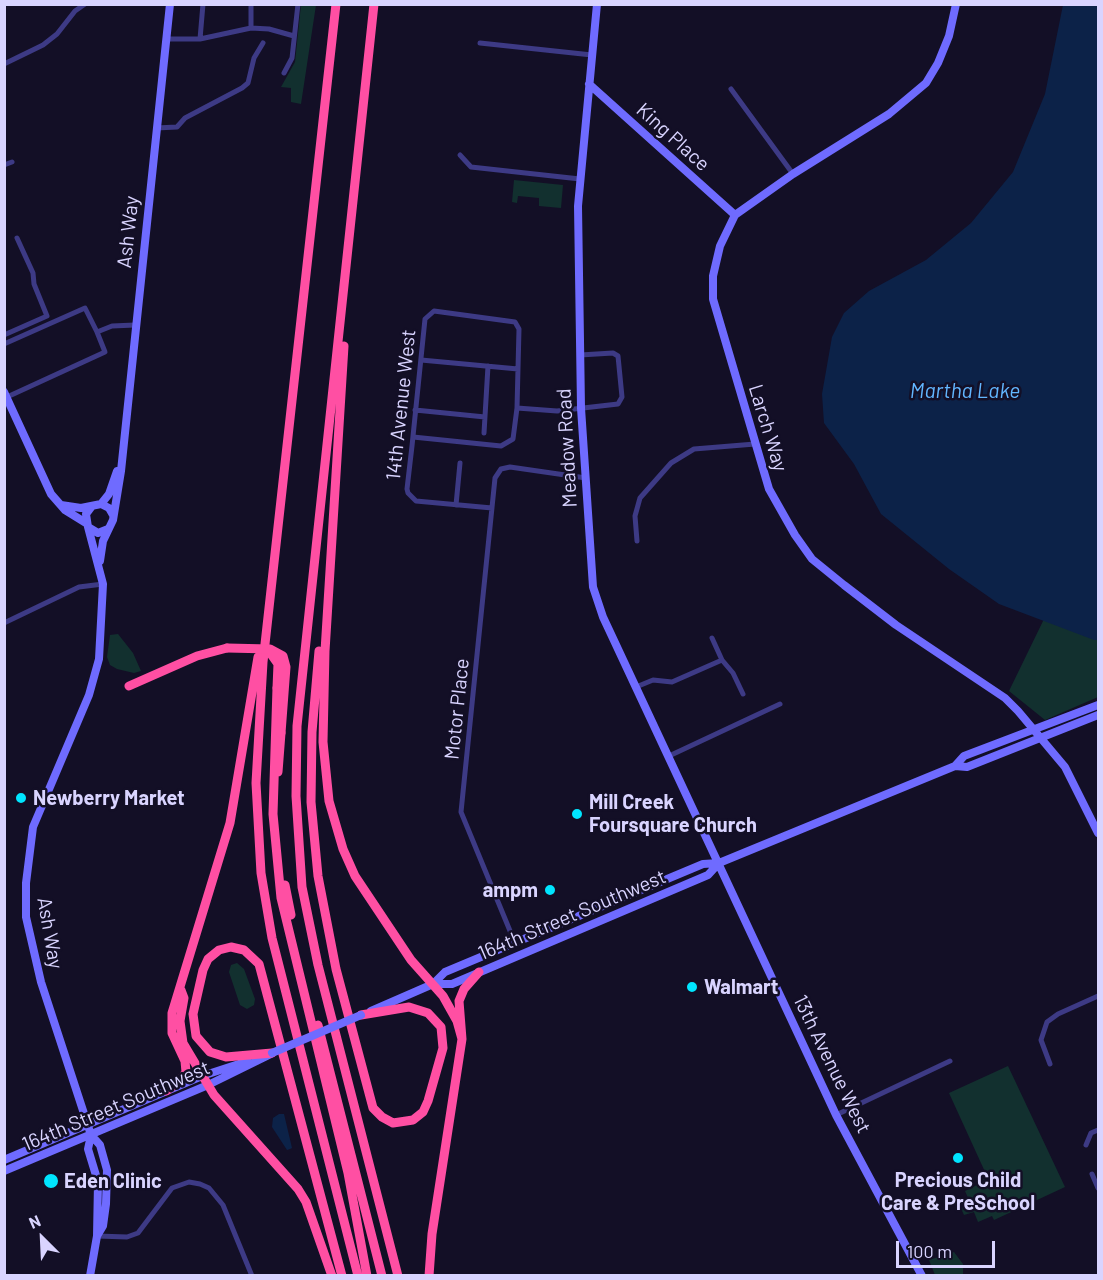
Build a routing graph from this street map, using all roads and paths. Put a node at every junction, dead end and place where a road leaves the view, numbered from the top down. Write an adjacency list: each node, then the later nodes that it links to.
1 (70, 4): 11 (street)
2 (85, 4): 11 (street)
3 (170, 4): 14 (street, Ash Way)
4 (203, 4): 15 (street)
5 (252, 4): 12 (street)
6 (298, 4): 13 (street)
7 (336, 4): 62 (highway)
8 (374, 4): 29 (highway)
9 (597, 4): 18 (street, Meadow Road)
10 (956, 4): 27 (street, Larch Way)
11 (75, 11): 19 (street)
12 (250, 28): 13 (street); 15 (street)
13 (294, 36): 20 (street)
14 (166, 39): 15 (street); 23 (street, Ash Way)
15 (201, 39)
16 (263, 43): 23 (street)
17 (480, 43): 18 (street)
18 (592, 55): 21 (street, Meadow Road)
19 (4, 64)
20 (284, 73)
21 (589, 84): 28 (street, Meadow Road); 30 (street, King Place)
22 (731, 89): 27 (street)
23 (156, 128): 32 (street, Ash Way)
24 (460, 155): 28 (street)
25 (12, 162): 26 (street)
26 (4, 165)
27 (793, 174): 30 (street, Larch Way)
28 (580, 179): 36 (street, Meadow Road)
29 (353, 215): 60 (highway); 109 (highway)
30 (735, 215): 47 (street, Larch Way)
31 (17, 238): 34 (street)
32 (135, 325): 33 (street); 49 (street, Ash Way)
33 (97, 332): 35 (street); 40 (street)
34 (4, 335)
35 (4, 344)
36 (580, 355): 42 (street, Meadow Road); 42 (street)
37 (421, 360): 38 (street); 39 (street, 14th Avenue West); 43 (street, 14th Avenue West)
38 (488, 366): 39 (street); 44 (street)
39 (518, 369): 41 (street)
40 (5, 394): 51 (street)
41 (517, 408): 42 (street); 46 (street)
42 (581, 408): 50 (street, Meadow Road)
43 (415, 410): 44 (street); 46 (street, 14th Avenue West)
44 (485, 417): 45 (street)
45 (484, 433)
46 (412, 437): 53 (street, 14th Avenue West)
47 (755, 444): 58 (street); 73 (street, Larch Way)
48 (460, 463): 53 (street)
49 (120, 464): 52 (street, Ash Way); 55 (street, Ash Way)
50 (586, 477): 54 (street, Motor Place); 68 (street, Meadow Road)
51 (60, 504): 52 (street); 56 (street)
52 (97, 505): 55 (street); 56 (street)
53 (456, 505): 54 (street)
54 (492, 508): 79 (street, Motor Place)
55 (113, 516): 57 (street)
56 (87, 525): 57 (street); 59 (street, Ash Way)
57 (110, 528): 59 (street, Ash Way)
58 (638, 541)
59 (99, 563): 61 (street, Ash Way)
60 (328, 576): 81 (highway); 84 (highway)
61 (104, 584): 63 (street); 93 (street, Ash Way)
62 (270, 600): 82 (highway); 106 (highway)
63 (4, 623)
64 (712, 638): 66 (street)
65 (263, 648): 67 (highway, bridge); 107 (highway, bridge); 108 (highway, bridge)
66 (722, 660): 68 (street); 69 (street)
67 (129, 686)
68 (636, 687): 75 (street, Meadow Road)
69 (743, 694)
70 (780, 704): 75 (street)
71 (1098, 705): 73 (street, 164th Street Southwest)
72 (1098, 716): 74 (street, 164th Street Southwest)
73 (1033, 730): 74 (street, Larch Way); 76 (street, 164th Street Southwest)
74 (1040, 739): 76 (street, 164th Street Southwest); 77 (street, Larch Way)
75 (669, 756): 78 (street, Meadow Road)
76 (955, 766): 78 (street, 164th Street Southwest)
77 (1098, 833)
78 (719, 863): 79 (street, 164th Street Southwest); 80 (street, 164th Street Southwest); 92 (street, 13th Avenue West)
79 (515, 943): 81 (street, 164th Street Southwest)
80 (478, 972): 81 (street, 164th Street Southwest); 85 (highway)
81 (433, 984): 84 (street, 164th Street Southwest); 85 (highway)
82 (181, 990): 89 (highway); 91 (highway)
83 (1098, 996): 88 (street)
84 (361, 1015): 86 (street, 164th Street Southwest, bridge)
85 (462, 1039): 110 (highway)
86 (272, 1053): 89 (street, 164th Street Southwest); 90 (street, 164th Street Southwest); 105 (highway)
87 (950, 1061): 92 (street)
88 (1050, 1064)
89 (202, 1076): 90 (highway); 91 (street, 164th Street Southwest)
90 (208, 1085): 95 (street, 164th Street Southwest); 104 (highway)
91 (166, 1091): 93 (street, 164th Street Southwest)
92 (836, 1115): 111 (street, 13th Avenue West)
93 (88, 1124): 95 (street, Ash Way); 97 (street, 164th Street Southwest)
94 (1098, 1130): 96 (street)
95 (91, 1135): 98 (street, 164th Street Southwest); 101 (street, Ash Way); 101 (street, Ash Way)
96 (1086, 1145)
97 (4, 1160)
98 (4, 1171)
99 (1092, 1174): 100 (street)
100 (1098, 1188)
101 (97, 1236): 102 (street, Ash Way); 103 (street)
102 (90, 1275)
103 (252, 1275)
104 (332, 1275)
105 (342, 1275)
106 (358, 1275)
107 (368, 1275)
108 (382, 1275)
109 (398, 1275)
110 (429, 1275)
111 (922, 1275)

